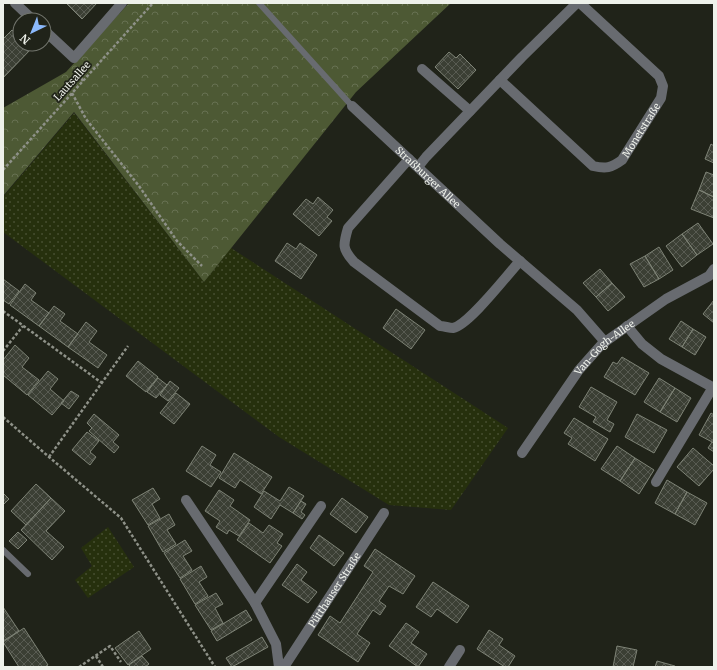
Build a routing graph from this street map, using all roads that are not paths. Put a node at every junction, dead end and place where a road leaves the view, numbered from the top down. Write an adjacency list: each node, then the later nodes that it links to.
1 (14, 3): 6 (street)
2 (122, 3): 7 (street)
3 (259, 3): 10 (lane, Straßburger Allee)
4 (577, 3): 9 (street)
5 (580, 3): 9 (street, Monetstraße)
6 (24, 12)
7 (52, 37)
8 (422, 69): 11 (street)
9 (500, 80): 11 (street)
10 (352, 106): 12 (street, Straßburger Allee)
11 (470, 111): 13 (street)
12 (409, 159): 13 (street, Straßburger Allee); 14 (street)
13 (418, 167): 14 (street, Straßburger Allee)
14 (520, 261): 17 (street, Straßburger Allee)
15 (714, 269): 16 (street, Van-Gogh-Allee)
16 (628, 326): 17 (street, Van-Gogh-Allee); 18 (street)
17 (605, 342): 19 (street, Van-Gogh-Allee)
18 (714, 388): 20 (street)
19 (522, 453)
20 (656, 482)
21 (186, 500): 26 (street)
22 (321, 506): 26 (street)
23 (384, 513): 29 (street, Pütthauser Straße)
24 (3, 550): 25 (lane)
25 (28, 574)
26 (255, 603): 28 (street)
27 (460, 650): 30 (street)
28 (279, 667)
29 (284, 667)
30 (449, 667)

